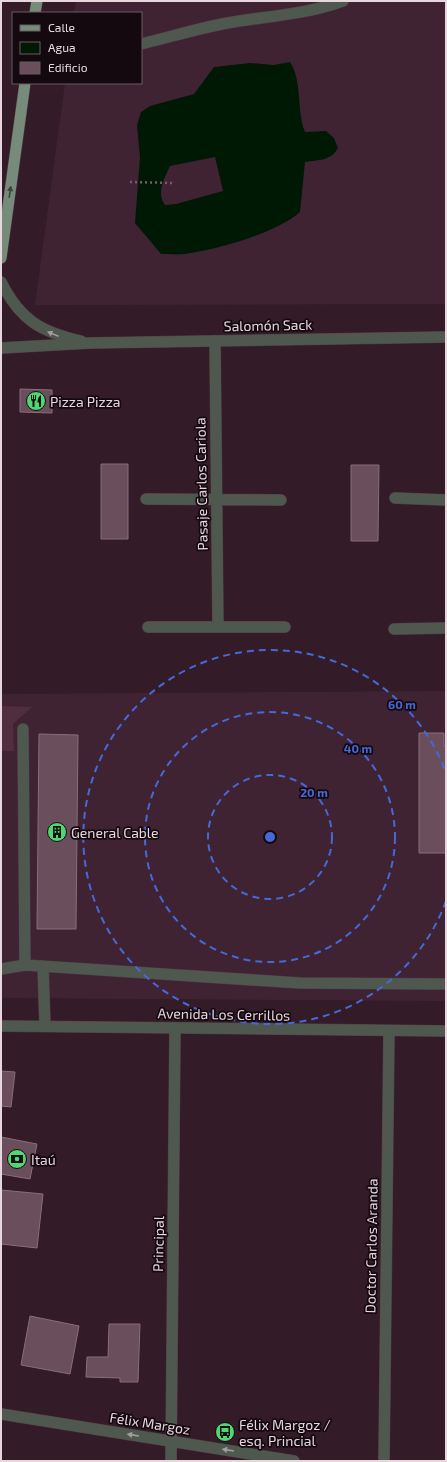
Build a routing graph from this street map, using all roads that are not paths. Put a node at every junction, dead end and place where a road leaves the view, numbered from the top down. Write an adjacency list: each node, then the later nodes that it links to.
1 (37, 1): 3 (main road)
2 (343, 1): 4 (street)
3 (35, 12)
4 (142, 44)
5 (25, 84): 6 (main road, one-way to 5)
6 (1, 258)
7 (1, 282): 10 (street, Salomón Sack, one-way to 7)
8 (446, 337): 9 (street, Salomón Sack)
9 (215, 341): 10 (street, Salomón Sack); 14 (street, Pasaje Carlos Cariola)
10 (91, 343): 11 (street, Salomón Sack)
11 (1, 348)
12 (146, 498): 14 (street)
13 (395, 498): 16 (street)
14 (216, 499): 15 (street); 18 (street, Pasaje Carlos Cariola)
15 (281, 500)
16 (446, 500)
17 (148, 626): 18 (street)
18 (218, 627): 19 (street)
19 (285, 627)
20 (394, 628): 21 (street)
21 (446, 628)
22 (23, 729): 23 (street)
23 (25, 965): 24 (street); 25 (street)
24 (43, 966): 26 (street); 28 (street)
25 (1, 969)
26 (446, 984)
27 (1, 1026): 28 (street, Avenida Los Cerrillos)
28 (45, 1026): 29 (street, Avenida Los Cerrillos)
29 (175, 1028): 30 (street, Avenida Los Cerrillos); 33 (street, Principal)
30 (389, 1031): 31 (street, Avenida Los Cerrillos); 36 (street, Doctor Carlos Aranda)
31 (446, 1031)
32 (1, 1414): 33 (street, Félix Margoz, one-way to 32)
33 (172, 1441): 34 (street, Principal); 35 (street, Félix Margoz, one-way to 33)
34 (171, 1461)
35 (294, 1461)
36 (384, 1461)

